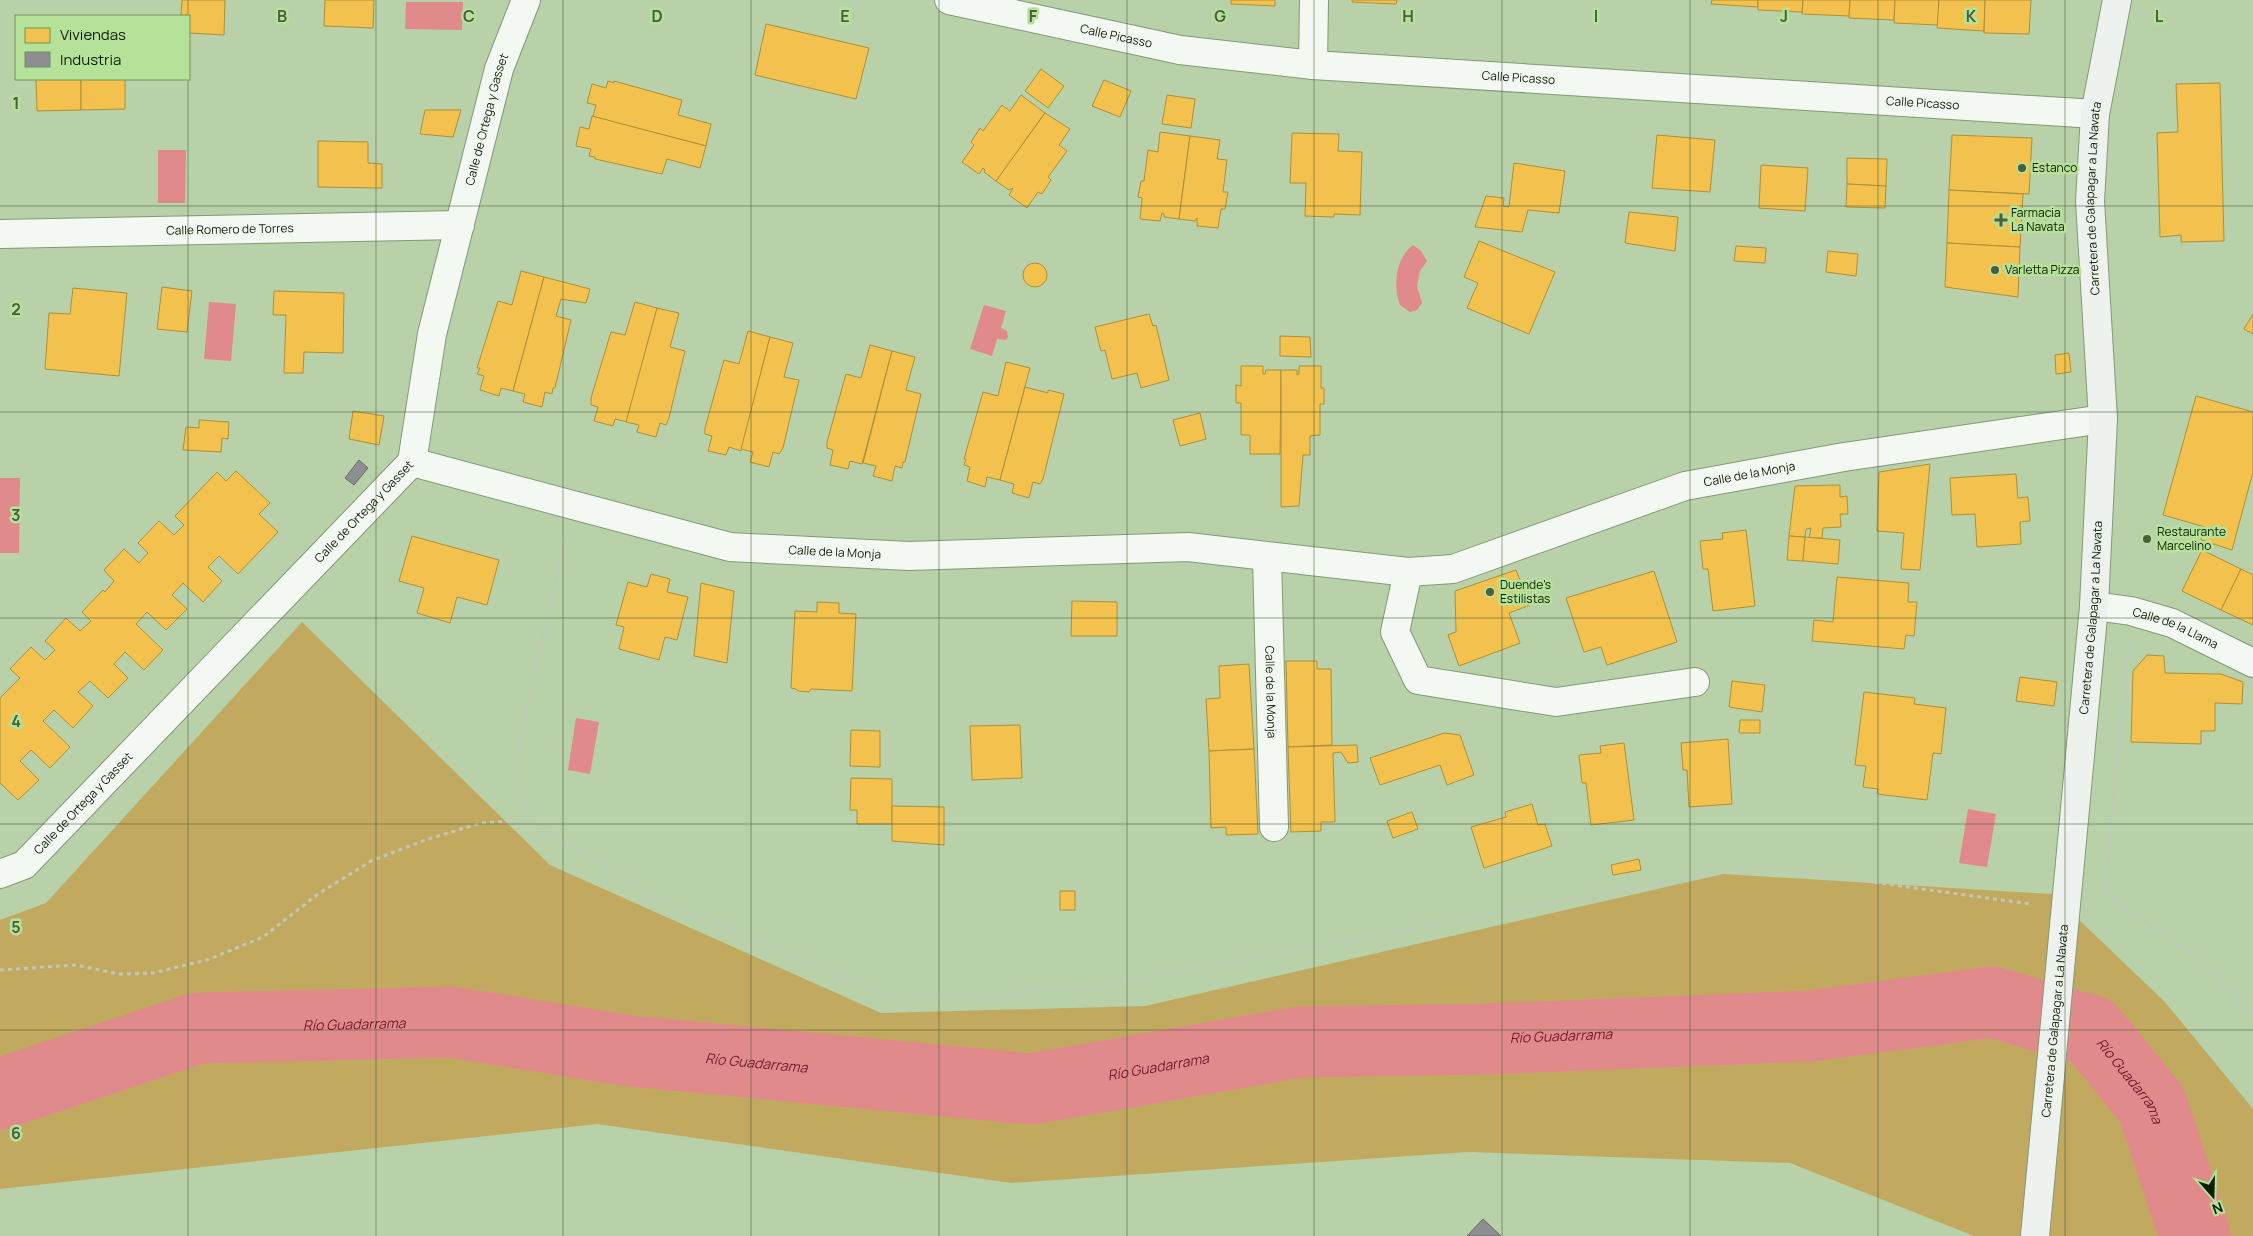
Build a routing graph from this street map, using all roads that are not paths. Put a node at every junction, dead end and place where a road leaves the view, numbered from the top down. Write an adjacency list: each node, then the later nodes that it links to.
1 (526, 0): 7 (street, Calle de Ortega y Gasset)
2 (949, 0): 5 (street, Calle Picasso)
3 (1314, 0): 5 (street)
4 (2117, 0): 6 (main road, Carretera de Galapagar a La Navata)
5 (1313, 65): 6 (street, Calle Picasso)
6 (2095, 114): 9 (main road, Carretera de Galapagar a La Navata)
7 (460, 225): 8 (street, Calle Romero de Torres); 10 (street, Calle de Ortega y Gasset)
8 (0, 234)
9 (2103, 419): 12 (street, Calle de la Monja); 13 (main road, Carretera de Galapagar a La Navata)
10 (412, 462): 11 (street, Calle de la Monja); 17 (street, Calle de Ortega y Gasset)
11 (1267, 556): 12 (street, Calle de la Monja); 16 (street, Calle de la Monja)
12 (1408, 572): 15 (street)
13 (2094, 606): 14 (street, Calle de la Llama); 18 (main road, Carretera de Galapagar a La Navata)
14 (2253, 663)
15 (1695, 682)
16 (1274, 828)
17 (0, 874)
18 (2035, 1236)

